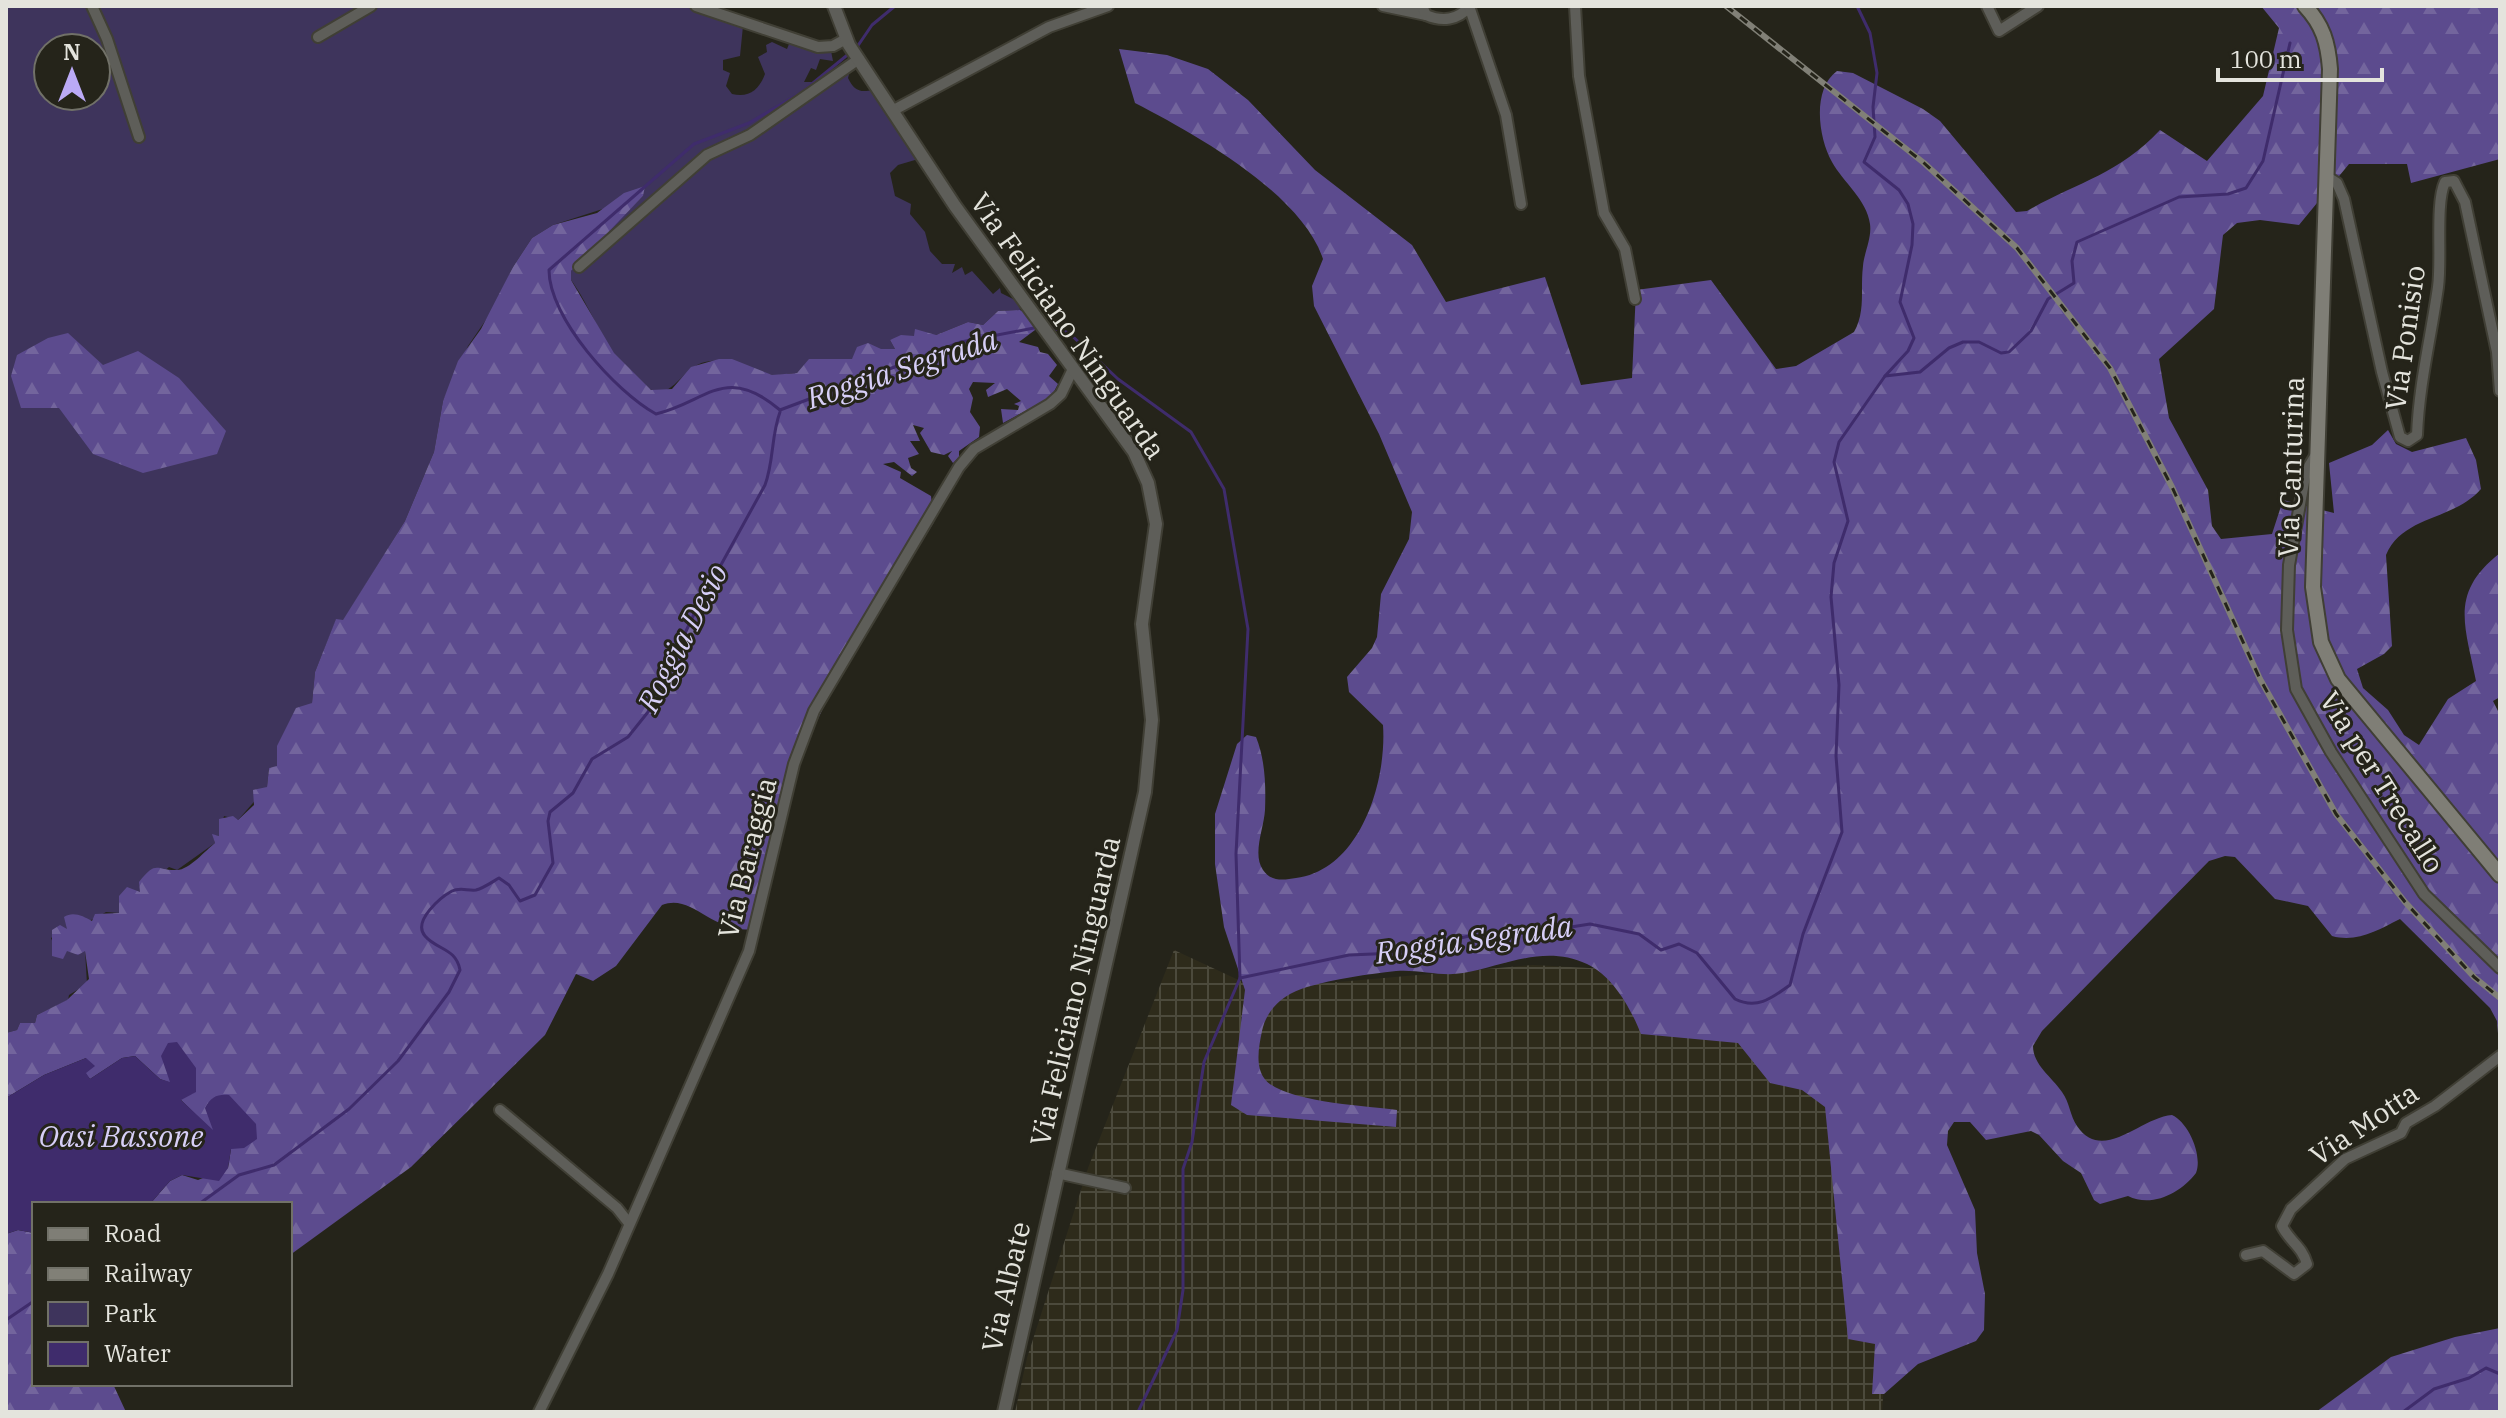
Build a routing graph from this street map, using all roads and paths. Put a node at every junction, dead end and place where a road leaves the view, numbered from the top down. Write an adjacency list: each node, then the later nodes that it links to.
1 (92, 6): 17 (street)
2 (371, 6): 13 (street)
3 (696, 6): 14 (street)
4 (834, 6): 14 (street, Via Feliciano Ninguarda)
5 (1108, 6): 16 (street)
6 (1383, 6): 12 (street)
7 (1575, 6): 21 (street)
8 (1987, 6): 9 (street)
9 (2038, 6)
10 (2305, 6): 18 (main road, Via Canturina)
11 (1469, 7): 12 (street); 19 (street)
12 (1424, 11)
13 (318, 37)
14 (847, 42): 15 (street, Via Feliciano Ninguarda)
15 (858, 58): 16 (street, Via Feliciano Ninguarda); 20 (street)
16 (892, 111): 22 (street, Via Feliciano Ninguarda)
17 (139, 137)
18 (2329, 178): 23 (street, Via Ponisio); 24 (main road, Via Canturina)
19 (1521, 204)
20 (579, 267)
21 (1635, 299)
22 (1073, 369): 29 (street, Via Feliciano Ninguarda); 31 (street, Via Baraggia)
23 (2500, 391)
24 (2318, 452): 25 (main road, Via Canturina); 26 (street, Via per Trecallo)
25 (2500, 875)
26 (2500, 968)
27 (2500, 1056): 32 (street, Via Motta)
28 (500, 1110): 31 (street)
29 (1057, 1173): 30 (street); 34 (street, Via Albate)
30 (1125, 1188)
31 (628, 1222): 33 (street, Via Baraggia)
32 (2246, 1255)
33 (539, 1412)
34 (1004, 1412)

